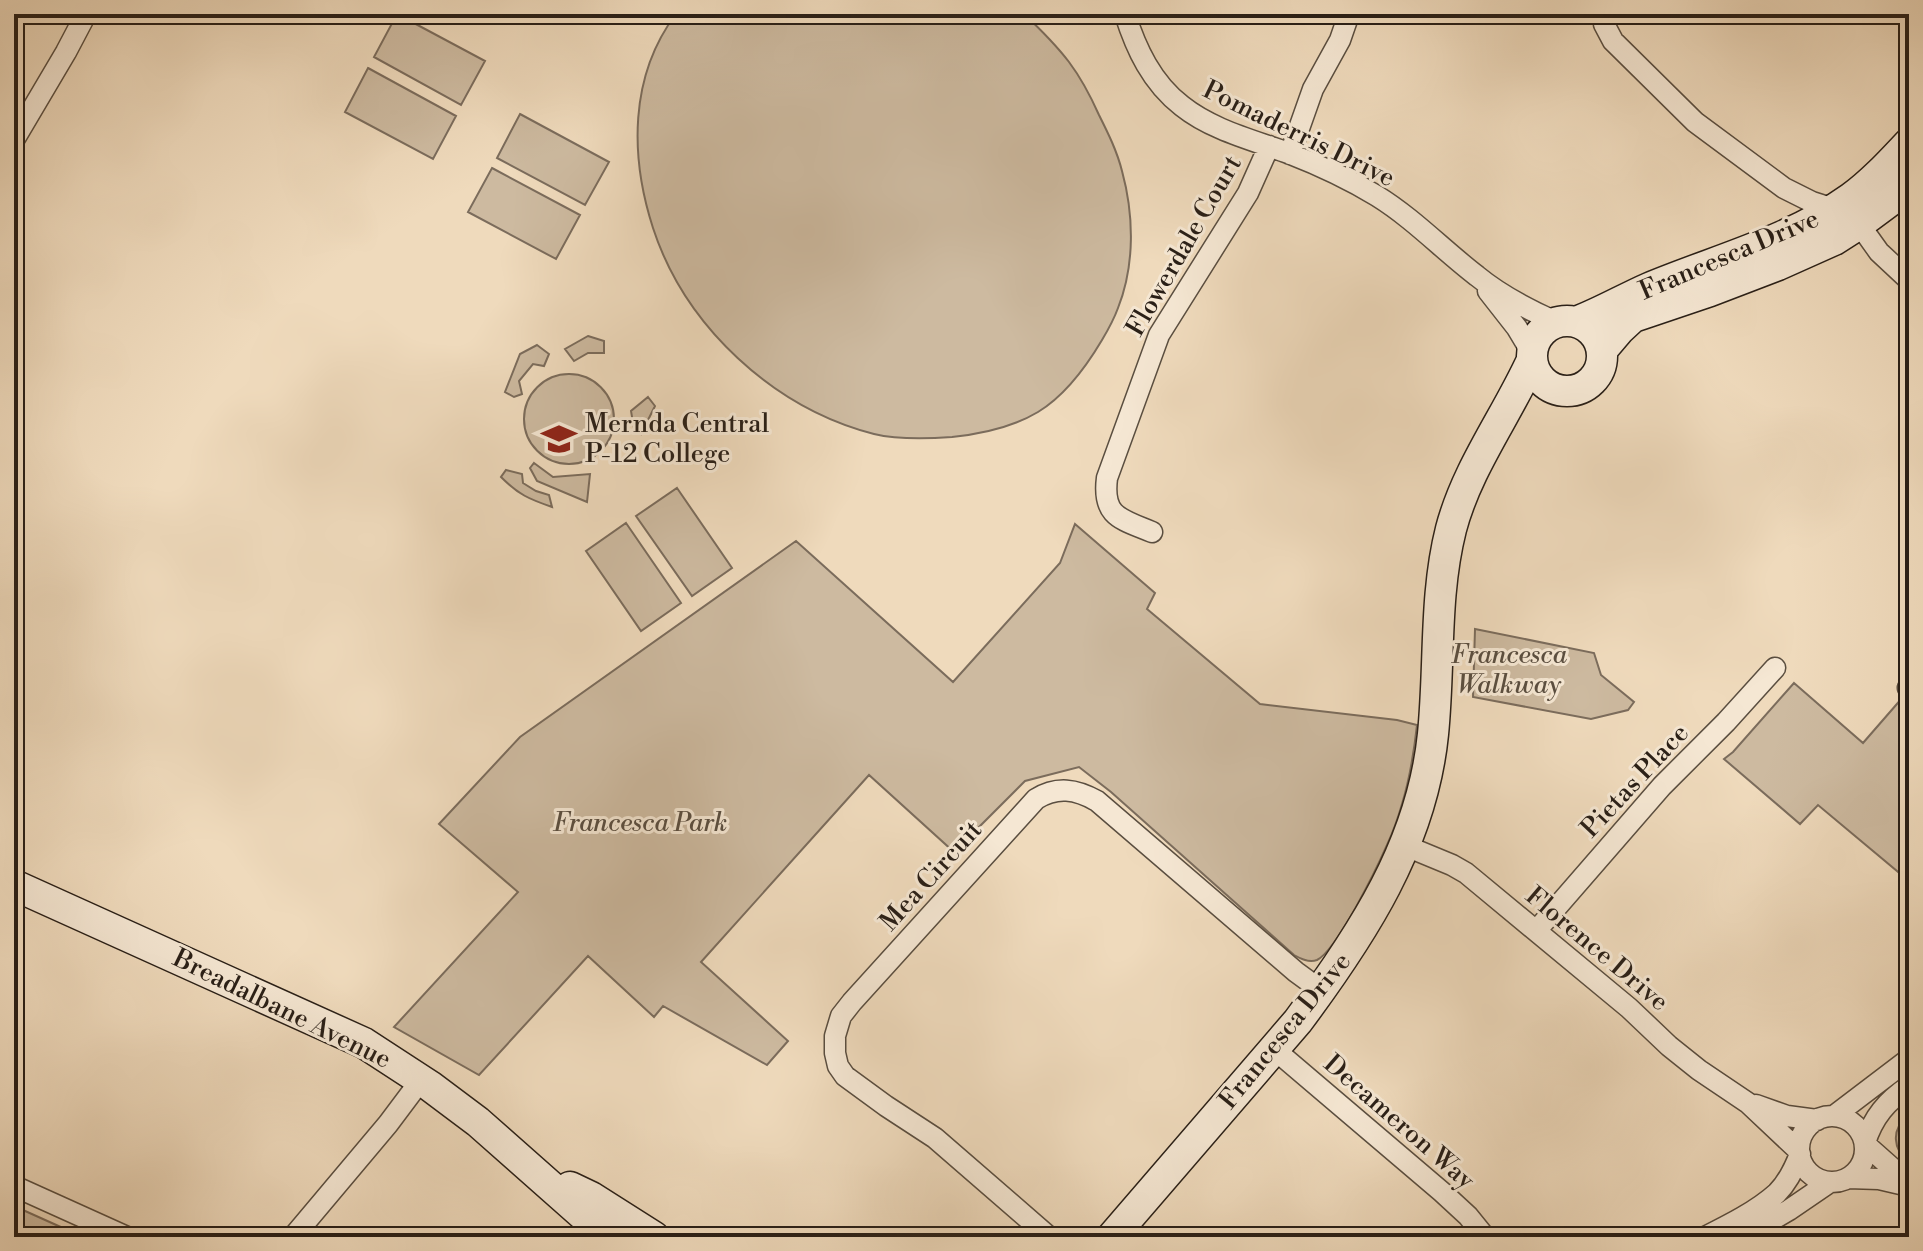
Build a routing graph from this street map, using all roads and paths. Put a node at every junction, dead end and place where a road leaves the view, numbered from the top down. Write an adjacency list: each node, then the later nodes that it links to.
1 (86, 14): 5 (street)
2 (1125, 14): 7 (street, Pomaderris Drive)
3 (1349, 14): 8 (street)
4 (1604, 14): 10 (street)
5 (14, 140)
6 (1909, 143): 11 (street, Francesca Drive)
7 (1269, 146): 8 (street, Pomaderris Drive); 20 (street, Flowerdale Court)
8 (1290, 154): 13 (street, Pomaderris Drive)
9 (1909, 184): 11 (street, Francesca Drive)
10 (1784, 188): 11 (street); 12 (street)
11 (1847, 217): 12 (street, Francesca Drive); 14 (street); 16 (street, Francesca Drive)
12 (1794, 231): 15 (street, Francesca Drive)
13 (1479, 278): 15 (street, Pomaderris Drive); 17 (street, Pomaderris Drive)
14 (1909, 280)
15 (1566, 322): 16 (street); 17 (street)
16 (1602, 350): 18 (street)
17 (1532, 356): 18 (street); 19 (street, Francesca Drive)
18 (1559, 390): 19 (street, Francesca Drive)
19 (1496, 430): 22 (street, Francesca Drive)
20 (1152, 532)
21 (1775, 668): 24 (street, Pietas Place)
22 (1406, 846): 24 (street, Florence Drive); 25 (street, Francesca Drive)
23 (14, 885): 28 (street, Breadalbane Avenue)
24 (1536, 931): 30 (street, Florence Drive)
25 (1322, 991): 26 (street, Francesca Drive); 42 (street, Mea Circuit)
26 (1274, 1049): 43 (street, Francesca Drive); 44 (street, Decameron Way)
27 (1909, 1059): 31 (street)
28 (421, 1080): 34 (street, Breadalbane Avenue); 40 (street)
29 (1909, 1086): 32 (street)
30 (1748, 1103): 31 (street, Florence Drive); 33 (street, Florence Drive)
31 (1826, 1118): 32 (street); 33 (street)
32 (1865, 1143): 35 (street); 36 (street)
33 (1800, 1152): 35 (street); 45 (street)
34 (530, 1168): 38 (street, Breadalbane Avenue); 41 (street, Breadalbane Avenue)
35 (1839, 1180): 36 (street); 46 (street)
36 (1909, 1184)
37 (14, 1186): 39 (street)
38 (650, 1236)
39 (127, 1237)
40 (293, 1237)
41 (608, 1237)
42 (1049, 1237)
43 (1112, 1237)
44 (1485, 1237)
45 (1705, 1237)
46 (1743, 1237)

